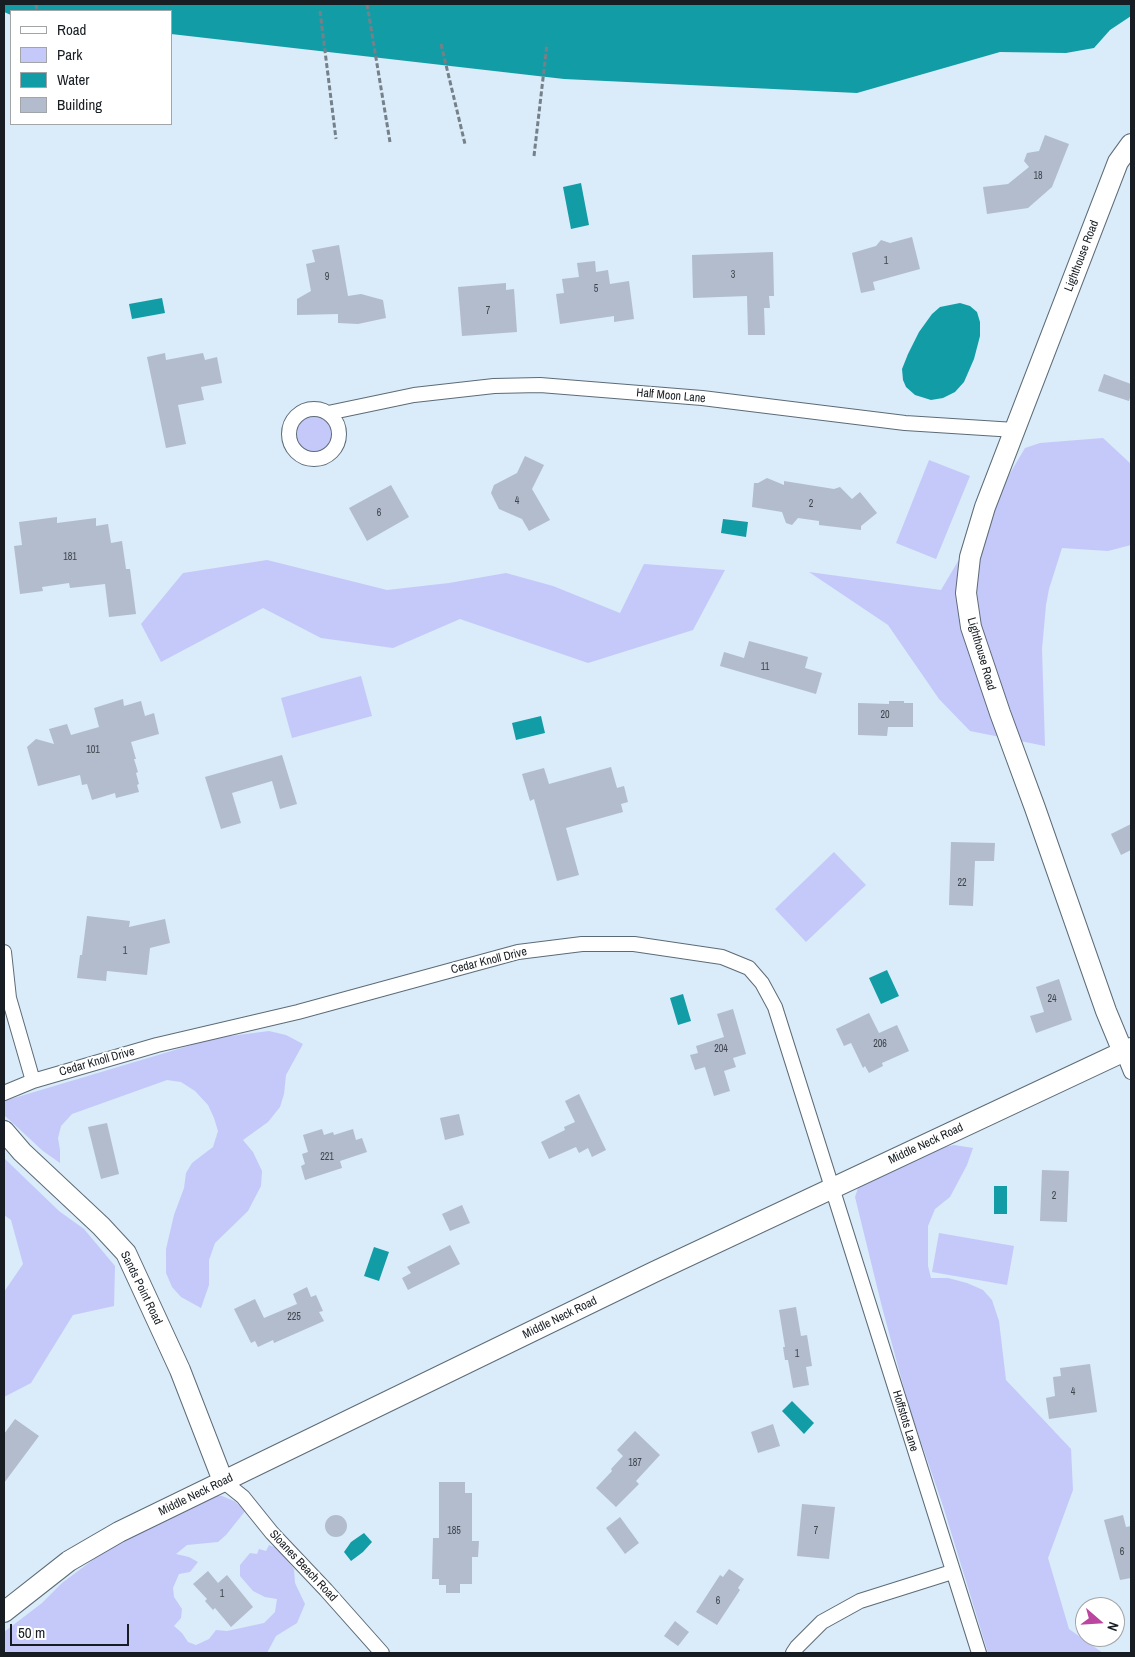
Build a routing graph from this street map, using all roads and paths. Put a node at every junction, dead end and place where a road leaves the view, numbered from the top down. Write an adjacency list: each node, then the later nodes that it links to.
1 (367, 4): 6 (path)
2 (320, 11): 5 (path)
3 (441, 44): 7 (path)
4 (547, 44): 9 (path)
5 (336, 139)
6 (390, 142)
7 (464, 144)
8 (1131, 144): 11 (street, Lighthouse Road)
9 (534, 156)
10 (328, 413): 11 (street, Half Moon Lane)
11 (1015, 430): 13 (street, Lighthouse Road)
12 (4, 952): 15 (street)
13 (1127, 1050): 14 (street); 18 (street, Middle Neck Road)
14 (1131, 1072)
15 (33, 1081): 16 (street); 18 (street, Cedar Knoll Drive)
16 (4, 1092)
17 (4, 1132): 19 (street, Sands Point Road)
18 (832, 1188): 19 (street, Middle Neck Road); 20 (street, Hoffstots Lane)
19 (223, 1482): 21 (street, Middle Neck Road); 22 (street, Sloanes Beach Road)
20 (952, 1572): 23 (street); 24 (street, Hoffstots Lane)
21 (4, 1612)
22 (382, 1653)
23 (793, 1653)
24 (979, 1653)

